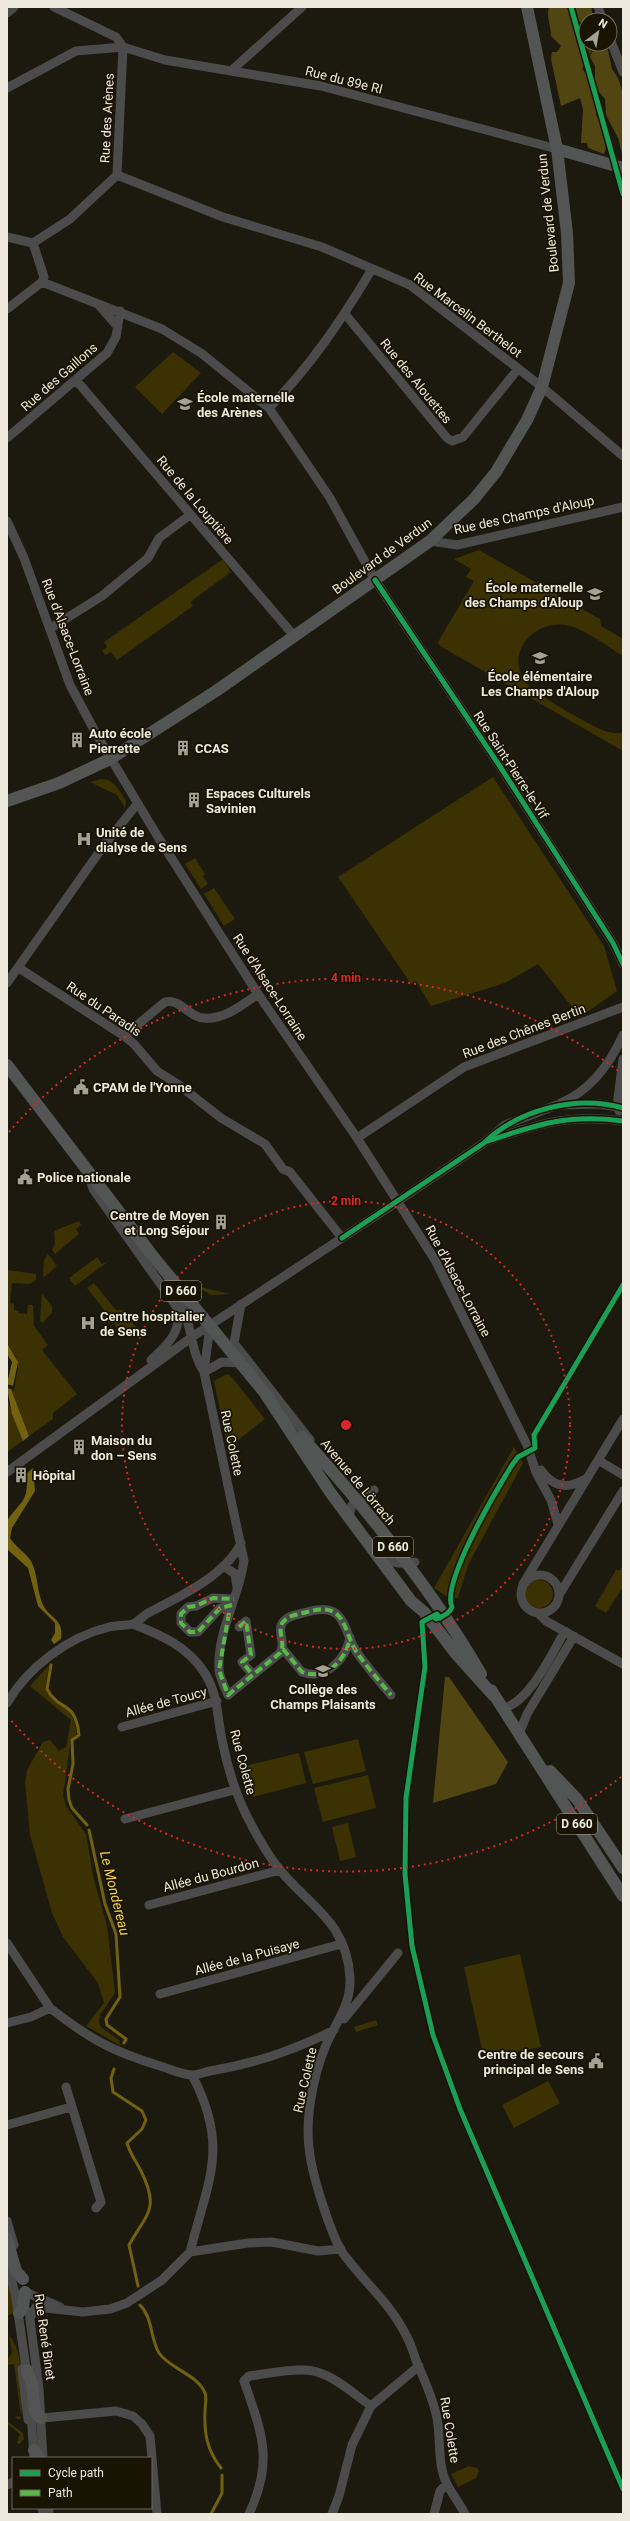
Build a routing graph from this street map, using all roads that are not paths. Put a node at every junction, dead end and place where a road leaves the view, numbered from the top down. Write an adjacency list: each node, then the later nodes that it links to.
1 (14, 7): 5 (street)
2 (54, 7): 6 (street)
3 (302, 7): 8 (street)
4 (527, 7): 11 (main road, Boulevard de Verdun)
5 (7, 13)
6 (123, 47): 8 (street, Rue du 89e RI); 10 (street); 13 (street, Rue des Arènes)
7 (615, 52): 9 (street)
8 (232, 70): 11 (street, Rue du 89e RI)
9 (623, 72)
10 (7, 88)
11 (557, 149): 12 (main road); 25 (main road, Boulevard de Verdun)
12 (623, 168)
13 (118, 175): 15 (street, Rue des Arènes); 16 (street, Rue Marcelin Berthelot)
14 (7, 238): 15 (street)
15 (33, 243): 17 (street)
16 (372, 269): 21 (street); 23 (street, Rue Marcelin Berthelot)
17 (42, 282): 18 (street, Rue Saint-Pierre-le-Vif); 19 (street)
18 (98, 303): 20 (street, Rue Saint-Pierre-le-Vif); 22 (street)
19 (7, 309)
20 (120, 311): 22 (street, Rue des Gaillons); 26 (street, Rue Saint-Pierre-le-Vif)
21 (345, 314): 23 (street, Rue des Alouettes); 26 (street)
22 (118, 327): 24 (street, Rue des Gaillons)
23 (518, 369): 25 (street, Rue Marcelin Berthelot)
24 (76, 380): 27 (street, Rue des Gaillons); 30 (street, Rue de la Louptière)
25 (542, 387): 28 (street, Rue Marcelin Berthelot); 32 (main road, Boulevard de Verdun)
26 (269, 408): 33 (street, Rue Saint-Pierre-le-Vif)
27 (7, 438)
28 (623, 456)
29 (623, 507): 32 (street, Rue des Champs d'Aloup)
30 (190, 515): 34 (street); 35 (street, Rue de la Louptière)
31 (7, 521): 34 (street, Rue d'Alsace-Lorraine)
32 (430, 541): 33 (main road, Boulevard de Verdun)
33 (375, 580): 35 (main road, Boulevard de Verdun); 39 (street, Rue Saint-Pierre-le-Vif)
34 (51, 628): 36 (street, Rue d'Alsace-Lorraine)
35 (294, 637): 36 (main road, Boulevard de Verdun)
36 (110, 759): 37 (main road, Boulevard de Verdun); 38 (street, Rue d'Alsace-Lorraine)
37 (7, 802)
38 (137, 804): 40 (street); 42 (street, Rue d'Alsace-Lorraine)
39 (623, 964)
40 (19, 968): 41 (street); 45 (street, Rue du Paradis)
41 (7, 983)
42 (258, 994): 45 (street); 51 (street, Rue d'Alsace-Lorraine)
43 (623, 1007): 51 (street, Rue des Chênes Bertin)
44 (623, 1035): 48 (street)
45 (124, 1036): 55 (street, Rue du Paradis)
46 (623, 1059): 49 (street)
47 (7, 1065): 53 (main road, D 660)
48 (557, 1105): 49 (street); 52 (street)
49 (620, 1107): 50 (street)
50 (623, 1120): 52 (street)
51 (357, 1138): 54 (street, Rue d'Alsace-Lorraine)
52 (484, 1143): 54 (street)
53 (88, 1170): 56 (main road, D 660); 62 (street)
54 (398, 1201): 55 (street); 65 (street, Rue d'Alsace-Lorraine)
55 (342, 1238): 57 (street)
56 (152, 1255): 58 (main road, D 660); 59 (street, Rue Colette)
57 (241, 1304): 58 (street); 72 (street)
58 (210, 1326): 59 (street); 60 (main road, Avenue de Lörrach); 61 (street, Rue Colette)
59 (192, 1337): 61 (street, Rue Colette); 62 (street)
60 (241, 1363): 61 (street); 63 (main road, Avenue de Lörrach)
61 (204, 1372): 75 (street, Rue Colette)
62 (116, 1390): 67 (street)
63 (276, 1409): 72 (main road, Avenue de Lörrach / D 660); 73 (main road, Avenue de Lörrach)
64 (623, 1419): 66 (street)
65 (532, 1456): 69 (street, Rue d'Alsace-Lorraine); 74 (street, Rue d'Alsace-Lorraine)
66 (598, 1460): 68 (street); 69 (street)
67 (7, 1472)
68 (623, 1475)
69 (585, 1479): 74 (street)
70 (374, 1490): 72 (street)
71 (623, 1491): 80 (street)
72 (357, 1500): 73 (street); 76 (main road, Avenue de Lörrach / D 660)
73 (350, 1518): 76 (street); 95 (main road, Avenue de Lörrach / D 660)
74 (558, 1524): 78 (street)
75 (241, 1543): 77 (street); 79 (street, Rue Colette)
76 (411, 1563): 95 (main road, Avenue de Lörrach / D 660)
77 (224, 1566): 79 (street); 84 (street)
78 (523, 1584): 80 (street); 83 (street)
79 (237, 1589): 81 (street, Rue Colette)
80 (559, 1595): 82 (street)
81 (232, 1605): 81 (street); 91 (street, Rue Colette)
82 (553, 1608): 83 (street); 86 (street)
83 (538, 1613): 86 (street)
84 (133, 1624): 93 (street); 96 (street, Rue Colette)
85 (239, 1626): 91 (street)
86 (565, 1631): 87 (street); 98 (street)
87 (574, 1636): 90 (street); 100 (street)
88 (350, 1637): 89 (street); 89 (street); 94 (street)
89 (283, 1649): 91 (street)
90 (623, 1664)
91 (253, 1675)
92 (7, 1684): 93 (street)
93 (14, 1692): 97 (street)
94 (391, 1695)
95 (494, 1696): 98 (main road, Avenue de Lörrach / D 660)
96 (217, 1701): 99 (street, Allée de Toucy); 102 (street, Rue Colette)
97 (7, 1703)
98 (502, 1709): 100 (main road, Avenue de Lörrach / D 660)
99 (122, 1727)
100 (519, 1734): 101 (main road, Avenue de Lörrach / D 660)
101 (532, 1752): 104 (main road, Avenue de Lörrach / D 660); 106 (main road, Avenue de Lörrach / D 660)
102 (234, 1790): 103 (street); 105 (street, Rue Colette)
103 (125, 1819)
104 (623, 1868)
105 (280, 1870): 107 (street, Allée du Bourdon); 109 (street, Rue Colette)
106 (623, 1896)
107 (149, 1905)
108 (7, 1943): 112 (street)
109 (341, 1944): 111 (street, Allée de la Puisaye); 114 (street, Rue Colette)
110 (398, 1953): 114 (street)
111 (160, 1994)
112 (50, 2008): 113 (street); 115 (street)
113 (7, 2023)
114 (335, 2030): 115 (street); 122 (street, Rue Colette)
115 (192, 2075): 123 (street)
116 (66, 2086): 117 (street)
117 (71, 2107): 118 (street); 119 (street)
118 (7, 2125)
119 (96, 2208)
120 (7, 2221): 125 (street, Rue René Binet)
121 (7, 2239): 125 (main road)
122 (341, 2249): 123 (street); 130 (street, Rue Colette)
123 (190, 2252): 127 (street)
124 (7, 2261): 128 (street, Rue René Binet)
125 (23, 2279): 126 (street, Rue René Binet)
126 (25, 2292): 127 (street); 128 (main road)
127 (93, 2312): 128 (street)
128 (24, 2316): 131 (street, Rue René Binet); 133 (street, Rue René Binet)
129 (17, 2340): 134 (street)
130 (419, 2366): 132 (street); 137 (street, Rue Colette)
131 (27, 2370): 133 (main road)
132 (370, 2406): 139 (street); 140 (street)
133 (36, 2419): 134 (street, Rue René Binet); 135 (street)
134 (38, 2456)
135 (152, 2457)
136 (152, 2458): 138 (street)
137 (447, 2484): 141 (street); 142 (street, Rue Colette)
138 (157, 2514)
139 (249, 2514)
140 (332, 2514)
141 (434, 2514)
142 (465, 2514)

